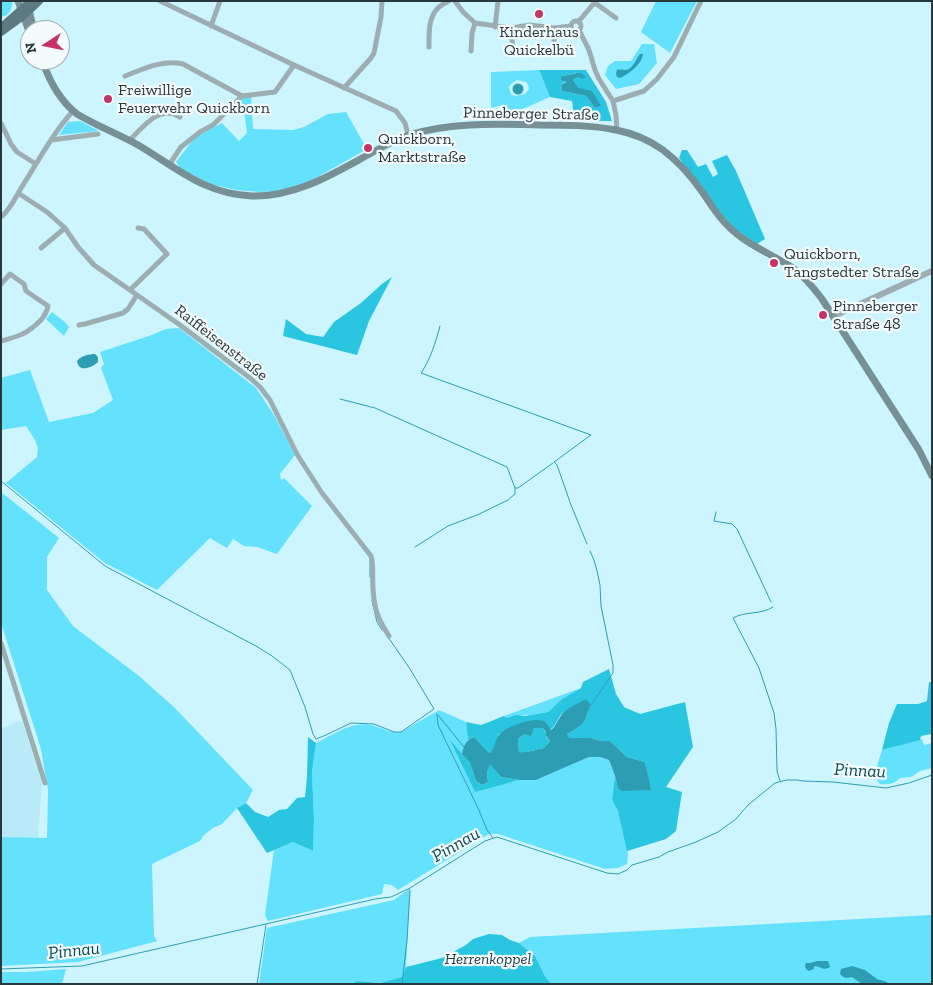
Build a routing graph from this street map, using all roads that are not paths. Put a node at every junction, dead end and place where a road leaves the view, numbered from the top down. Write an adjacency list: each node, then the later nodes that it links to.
1 (39, 1): 10 (main road)
2 (160, 1): 16 (street)
3 (220, 1): 16 (street)
4 (382, 1): 31 (street)
5 (449, 1): 25 (street)
6 (455, 1): 15 (street)
7 (498, 1): 19 (street)
8 (701, 1): 33 (street)
9 (595, 2): 12 (street); 14 (street)
10 (29, 4): 11 (main road); 13 (main road)
11 (21, 9): 18 (main road); 23 (main road)
12 (616, 18)
13 (32, 20)
14 (579, 21): 17 (street); 22 (street)
15 (475, 23): 19 (street); 27 (street)
16 (211, 26): 28 (street)
17 (571, 26): 21 (street); 22 (street)
18 (1, 27)
19 (495, 27): 20 (street)
20 (511, 28): 21 (street); 26 (street)
21 (554, 28): 24 (street)
22 (579, 30): 33 (street)
23 (1, 32)
24 (554, 47)
25 (429, 48)
26 (513, 50)
27 (471, 51)
28 (294, 65): 31 (street); 32 (street)
29 (46, 70): 34 (main road)
30 (125, 76): 32 (street)
31 (344, 88): 39 (street)
32 (242, 96): 43 (street)
33 (613, 100): 37 (street)
34 (73, 111): 40 (street); 41 (main road, Pinneberger Straße)
35 (180, 117): 41 (street)
36 (1, 123): 42 (street)
37 (617, 130): 39 (main road, Pinneberger Straße); 53 (main road, Pinneberger Straße)
38 (98, 134): 40 (street)
39 (408, 135): 43 (main road, Pinneberger Straße)
40 (50, 140): 42 (street)
41 (129, 140): 43 (main road, Pinneberger Straße)
42 (36, 164): 44 (street)
43 (169, 165)
44 (18, 193): 45 (street); 46 (street, Raiffeisenstraße)
45 (1, 217)
46 (65, 228): 48 (street); 51 (street, Raiffeisenstraße)
47 (138, 228): 51 (street)
48 (41, 248)
49 (932, 271): 53 (street)
50 (1, 284): 55 (street)
51 (130, 290): 52 (street, Raiffeisenstraße)
52 (137, 295): 54 (street); 57 (street, Raiffeisenstraße)
53 (834, 316): 56 (main road, Pinneberger Straße)
54 (78, 325)
55 (1, 340)
56 (932, 476)
57 (389, 636)
58 (1, 643): 59 (street)
59 (44, 783)

